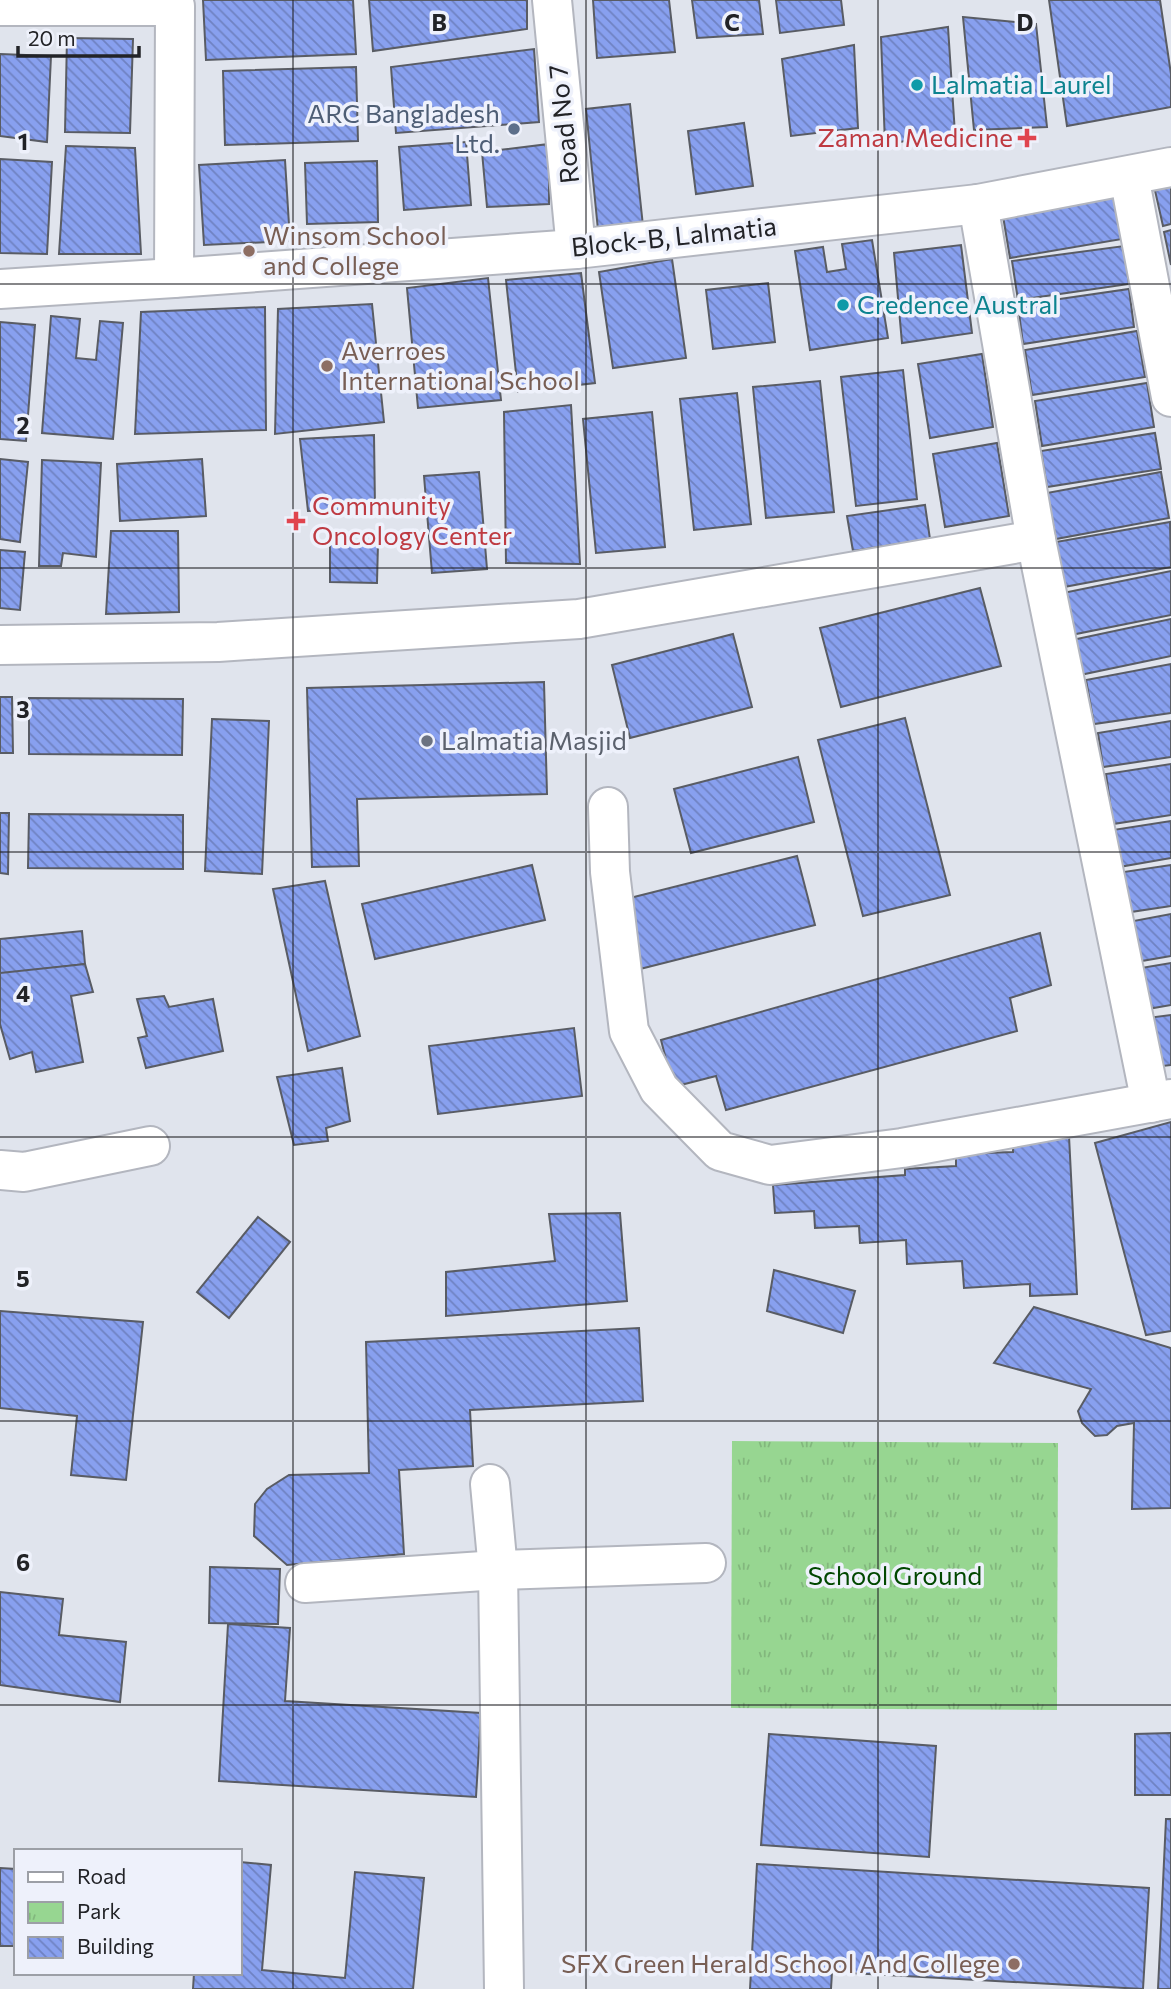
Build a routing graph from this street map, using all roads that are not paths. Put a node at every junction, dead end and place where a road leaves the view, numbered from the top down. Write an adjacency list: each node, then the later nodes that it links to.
1 (552, 0): 7 (street, Road No 7)
2 (175, 3): 3 (street); 8 (street)
3 (0, 6)
4 (1171, 167): 5 (street, Block-B, Lalmatia)
5 (1129, 176): 6 (street, Block-B, Lalmatia); 10 (street)
6 (978, 204): 7 (street, Block-B, Lalmatia); 11 (street)
7 (576, 249): 8 (street, Block-B, Lalmatia)
8 (174, 278): 9 (street, Block-B, Lalmatia)
9 (0, 289)
10 (1171, 397)
11 (1036, 540): 12 (street); 14 (street)
12 (0, 645)
13 (608, 807): 14 (street)
14 (1161, 1101)
15 (150, 1146): 16 (street)
16 (0, 1170)
17 (490, 1484): 19 (street)
18 (706, 1563): 19 (street)
19 (498, 1570): 20 (street); 21 (street)
20 (305, 1583)
21 (504, 1989)

